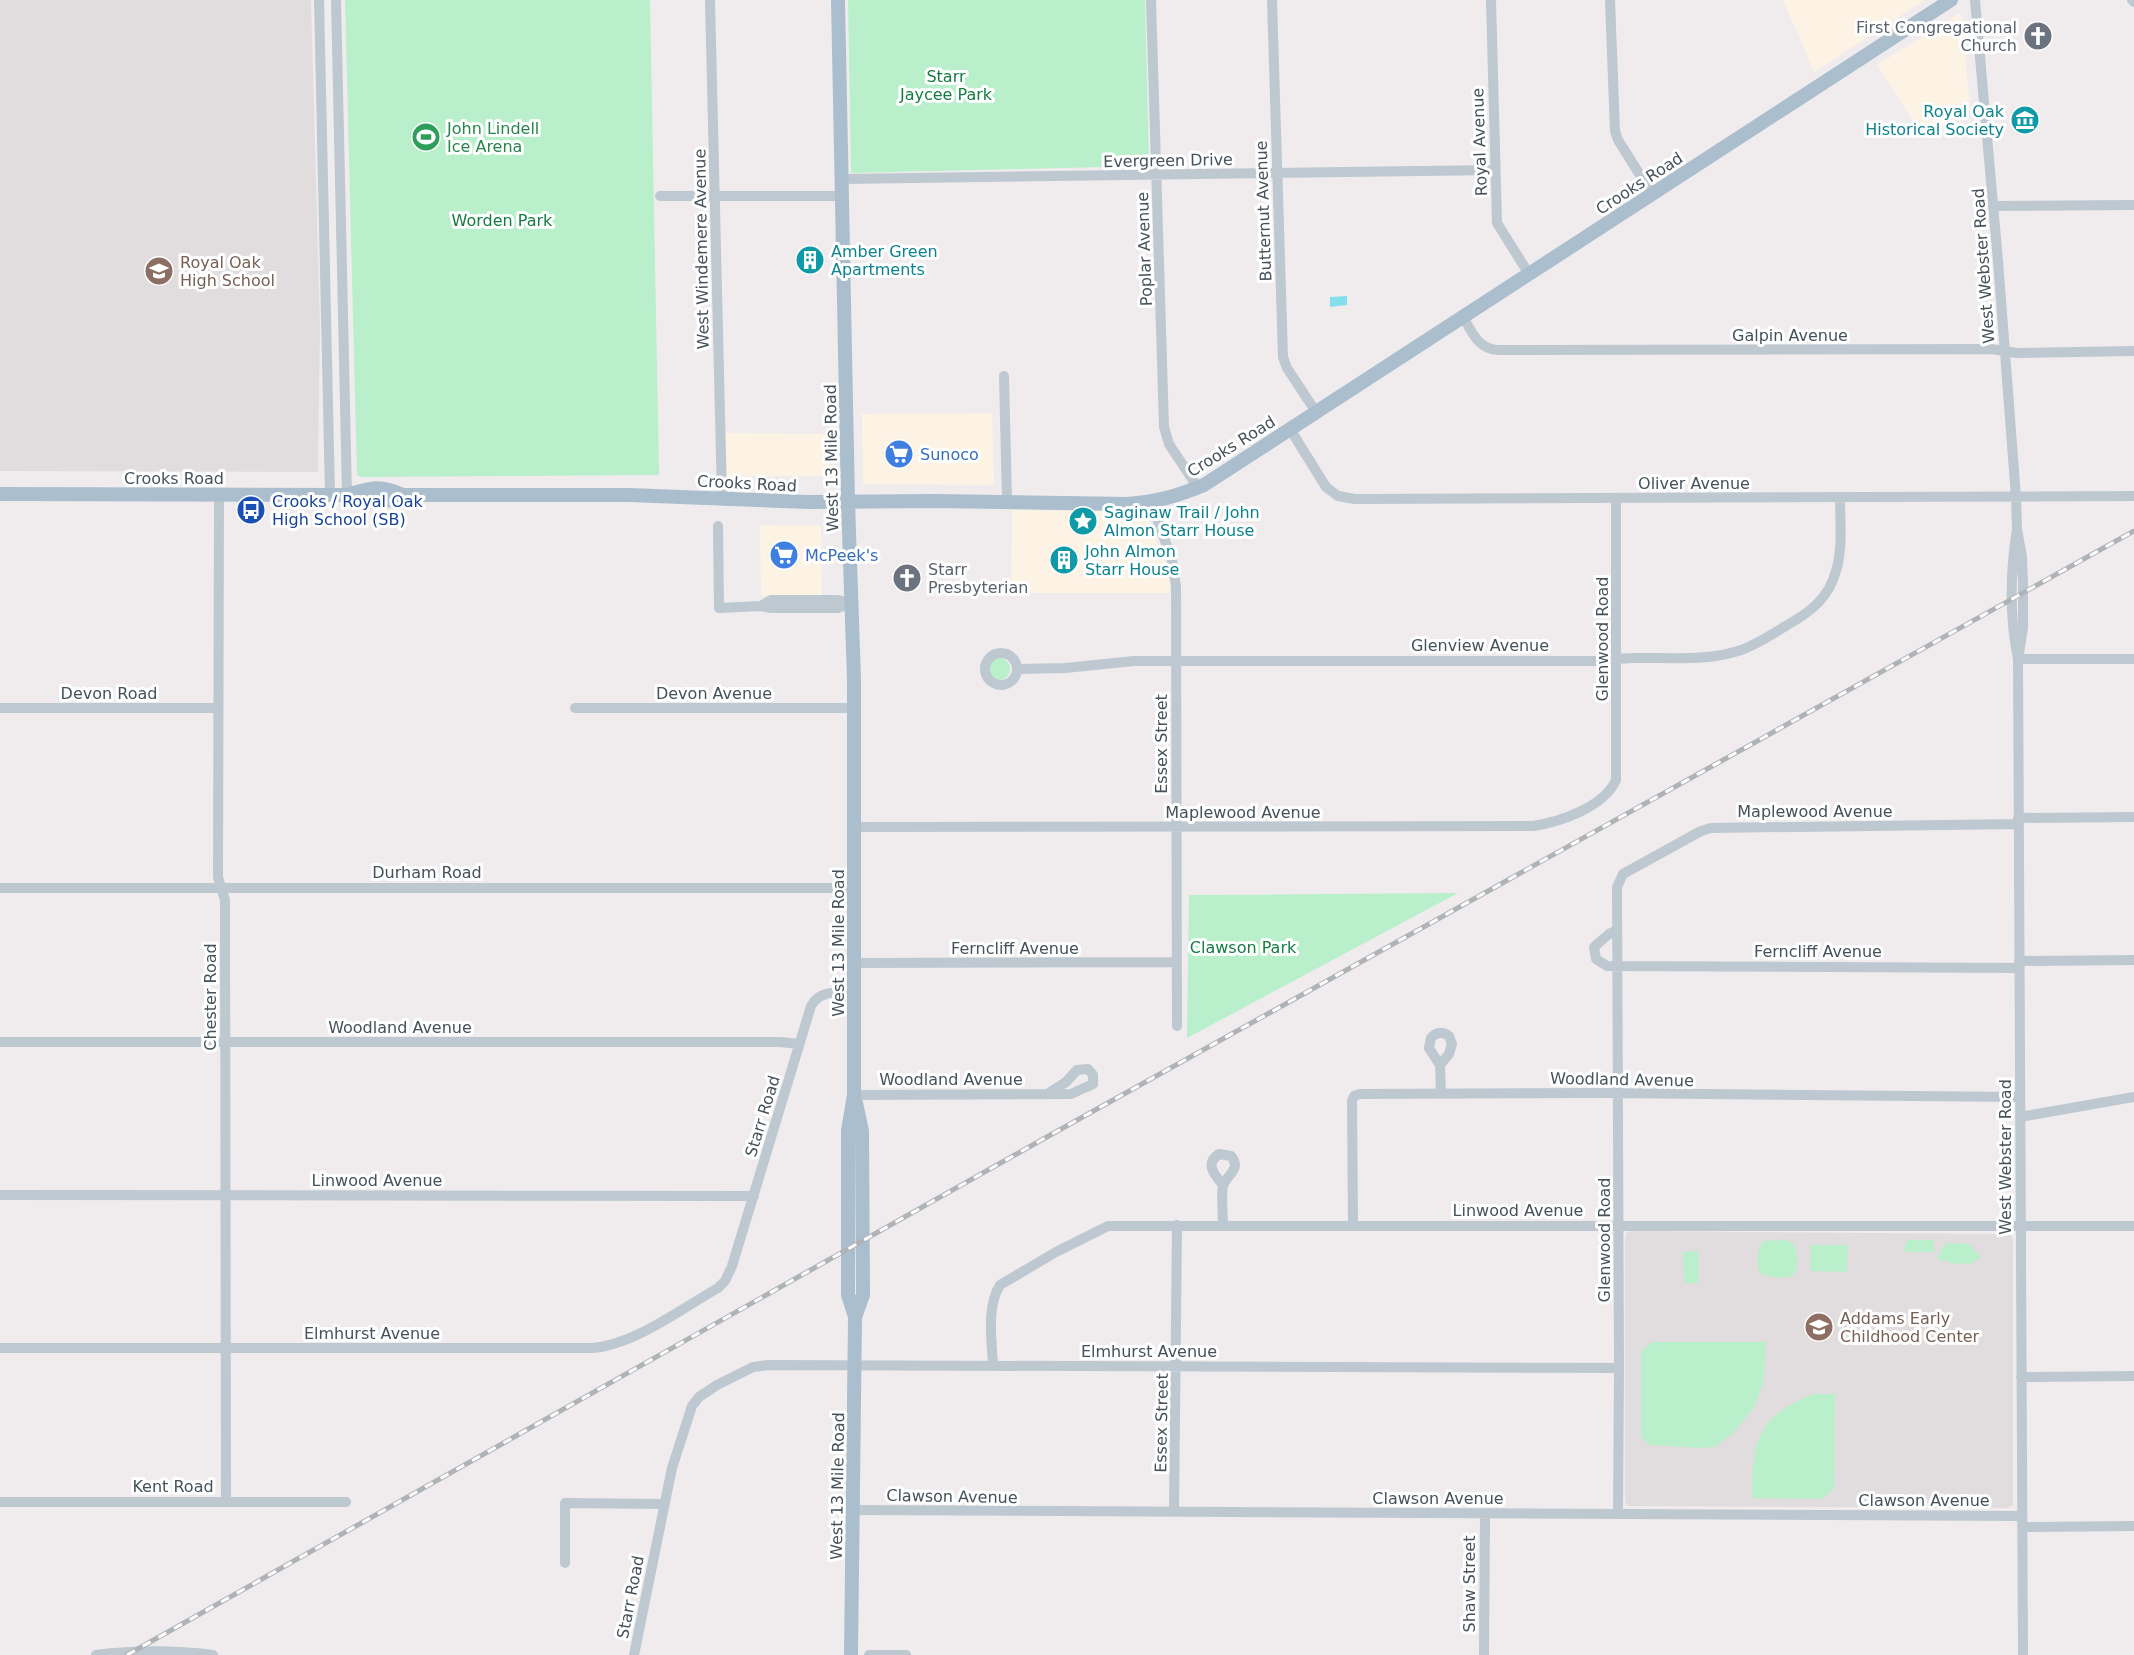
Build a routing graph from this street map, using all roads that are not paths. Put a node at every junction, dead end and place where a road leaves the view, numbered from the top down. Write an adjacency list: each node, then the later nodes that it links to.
1 (319, 0): 11 (street)
2 (336, 0): 12 (street)
3 (710, 0): 21 (street, West Windemere Avenue)
4 (838, 0): 18 (main road, West 13 Mile Road)
5 (1151, 0): 17 (street, Poplar Avenue)
6 (1272, 0): 16 (street, Butternut Avenue)
7 (1491, 0): 15 (street, Royal Avenue)
8 (1610, 0): 19 (street)
9 (1951, 0): 19 (main road, Crooks Road)
10 (1975, 0): 24 (street, West Webster Road)
11 (320, 39): 12 (street); 14 (street)
12 (336, 39): 13 (street)
13 (338, 96): 14 (street); 26 (street)
14 (321, 97): 25 (street)
15 (1495, 170): 16 (street, Evergreen Drive); 27 (street, Royal Avenue)
16 (1277, 173): 17 (street, Evergreen Drive); 34 (street, Butternut Avenue)
17 (1156, 175): 18 (street, Evergreen Drive); 38 (street, Poplar Avenue)
18 (843, 179): 22 (main road, West 13 Mile Road)
19 (1652, 194): 27 (main road, Crooks Road)
20 (660, 196): 21 (street)
21 (714, 196): 22 (street); 45 (street, West Windemere Avenue)
22 (842, 196): 48 (main road, West 13 Mile Road)
23 (2134, 205): 24 (street)
24 (1993, 206): 30 (street, West Webster Road)
25 (325, 250): 26 (street); 29 (street)
26 (341, 250): 32 (street)
27 (1529, 274): 28 (main road, Crooks Road)
28 (1463, 317): 30 (street, Galpin Avenue); 34 (main road, Crooks Road)
29 (327, 347): 32 (street); 37 (street)
30 (2004, 351): 31 (street, Galpin Avenue); 44 (street, West Webster Road)
31 (2134, 351)
32 (344, 355): 36 (street)
33 (1005, 376): 49 (street)
34 (1316, 412): 35 (main road, Crooks Road)
35 (1290, 429): 38 (main road, Crooks Road); 46 (street, Oliver Avenue)
36 (346, 442): 37 (street); 42 (street)
37 (329, 443): 41 (street)
38 (1198, 488): 50 (main road, Crooks Road)
39 (0, 494): 40 (main road, Crooks Road)
40 (219, 494): 41 (main road, Crooks Road); 59 (street, Chester Road)
41 (330, 495): 42 (main road, Crooks Road)
42 (347, 495): 45 (main road, Crooks Road)
43 (2134, 496): 44 (street, Oliver Avenue)
44 (2016, 497): 47 (street, Oliver Avenue); 53 (street, West Webster Road)
45 (722, 498): 48 (main road, Crooks Road)
46 (1616, 498): 47 (street, Oliver Avenue); 55 (street, Glenwood Road)
47 (1840, 498): 55 (street, Glenview Avenue)
48 (848, 502): 49 (main road, Crooks Road); 52 (main road, West 13 Mile Road)
49 (1007, 502): 50 (main road, Crooks Road)
50 (1151, 502): 56 (street, Essex Street)
51 (718, 526): 52 (street)
52 (851, 603): 61 (main road, West 13 Mile Road)
53 (2018, 659): 54 (street); 64 (street, West Webster Road)
54 (2134, 659)
55 (1617, 660): 56 (street, Glenview Avenue); 62 (street, Glenwood Road)
56 (1177, 661): 57 (street, Glenview Avenue); 66 (street, Essex Street)
57 (1017, 669)
58 (0, 708): 59 (street, Devon Road)
59 (218, 708): 68 (street, Chester Road)
60 (575, 708): 61 (street, Devon Avenue)
61 (854, 708): 65 (main road, West 13 Mile Road)
62 (1616, 780): 66 (street, Maplewood Avenue)
63 (2134, 817): 64 (street, Maplewood Avenue)
64 (2018, 821): 67 (street, Maplewood Avenue); 75 (street, West Webster Road)
65 (854, 827): 66 (street, Maplewood Avenue); 70 (main road, West 13 Mile Road)
66 (1176, 827): 73 (street, Essex Street)
67 (1623, 873): 71 (street, Glenwood Road)
68 (222, 887): 69 (street, Durham Road); 70 (street, Durham Road); 80 (street, Chester Road)
69 (0, 888)
70 (854, 888): 74 (main road, West 13 Mile Road)
71 (1617, 930): 76 (street, Glenwood Road); 76 (street)
72 (2134, 960): 75 (street, Ferncliff Avenue)
73 (1177, 962): 74 (street, Ferncliff Avenue); 78 (street, Essex Street)
74 (854, 963): 77 (main road, West 13 Mile Road)
75 (2019, 964): 76 (street, Ferncliff Avenue); 87 (street, West Webster Road)
76 (1617, 966): 85 (street, Glenwood Road)
77 (854, 993): 81 (street, Starr Road); 86 (main road, West 13 Mile Road)
78 (1177, 1026)
79 (0, 1042): 80 (street, Woodland Avenue)
80 (225, 1042): 81 (street, Woodland Avenue); 92 (street, Chester Road)
81 (799, 1044): 93 (street, Starr Road)
82 (1440, 1065): 84 (street)
83 (1048, 1093): 86 (street, Woodland Avenue)
84 (1441, 1094): 85 (street, Woodland Avenue); 96 (street, Woodland Avenue)
85 (1618, 1094): 87 (street, Woodland Avenue); 97 (street, Glenwood Road)
86 (854, 1095): 103 (main road, West 13 Mile Road)
87 (2020, 1097): 89 (street, West Webster Road)
88 (2134, 1097): 89 (street)
89 (2020, 1117): 99 (street, West Webster Road)
90 (1223, 1185): 95 (street)
91 (0, 1195): 92 (street, Linwood Avenue)
92 (225, 1195): 93 (street, Linwood Avenue); 102 (street, Chester Road)
93 (754, 1196): 100 (street, Starr Road)
94 (1177, 1225): 95 (street, Linwood Avenue); 104 (street, Linwood Avenue); 105 (street, Essex Street)
95 (1223, 1225): 96 (street, Linwood Avenue)
96 (1353, 1225): 97 (street, Linwood Avenue)
97 (1619, 1225): 99 (street, Linwood Avenue); 106 (street, Glenwood Road)
98 (2134, 1226): 99 (street, Linwood Avenue)
99 (2020, 1227): 108 (street, West Webster Road)
100 (725, 1281): 102 (street, Elmhurst Avenue)
101 (0, 1348): 102 (street, Elmhurst Avenue)
102 (225, 1348): 110 (street, Chester Road)
103 (854, 1365): 104 (street, Elmhurst Avenue); 109 (street, Elmhurst Avenue); 114 (main road, West 13 Mile Road)
104 (993, 1366): 105 (street, Elmhurst Avenue)
105 (1177, 1366): 106 (street, Elmhurst Avenue); 115 (street, Essex Street)
106 (1619, 1368): 117 (street, Glenwood Road)
107 (2134, 1376): 108 (street)
108 (2021, 1377): 118 (street, West Webster Road)
109 (692, 1406): 113 (street, Starr Road)
110 (226, 1501): 111 (street, Kent Road); 112 (street, Kent Road)
111 (0, 1502)
112 (346, 1502)
113 (663, 1504): 120 (street); 123 (street, Starr Road)
114 (853, 1510): 115 (street, Clawson Avenue); 124 (main road, West 13 Mile Road)
115 (1174, 1512): 116 (street, Clawson Avenue)
116 (1485, 1514): 117 (street, Clawson Avenue); 127 (street, Shaw Street)
117 (1618, 1514): 118 (street, Clawson Avenue)
118 (2022, 1521): 119 (street, Clawson Avenue); 128 (street, West Webster Road)
119 (2134, 1526)
120 (565, 1563)
121 (96, 1655): 122 (street)
122 (213, 1655)
123 (633, 1655)
124 (851, 1655)
125 (869, 1655): 126 (street)
126 (906, 1655)
127 (1484, 1655)
128 (2023, 1655)

